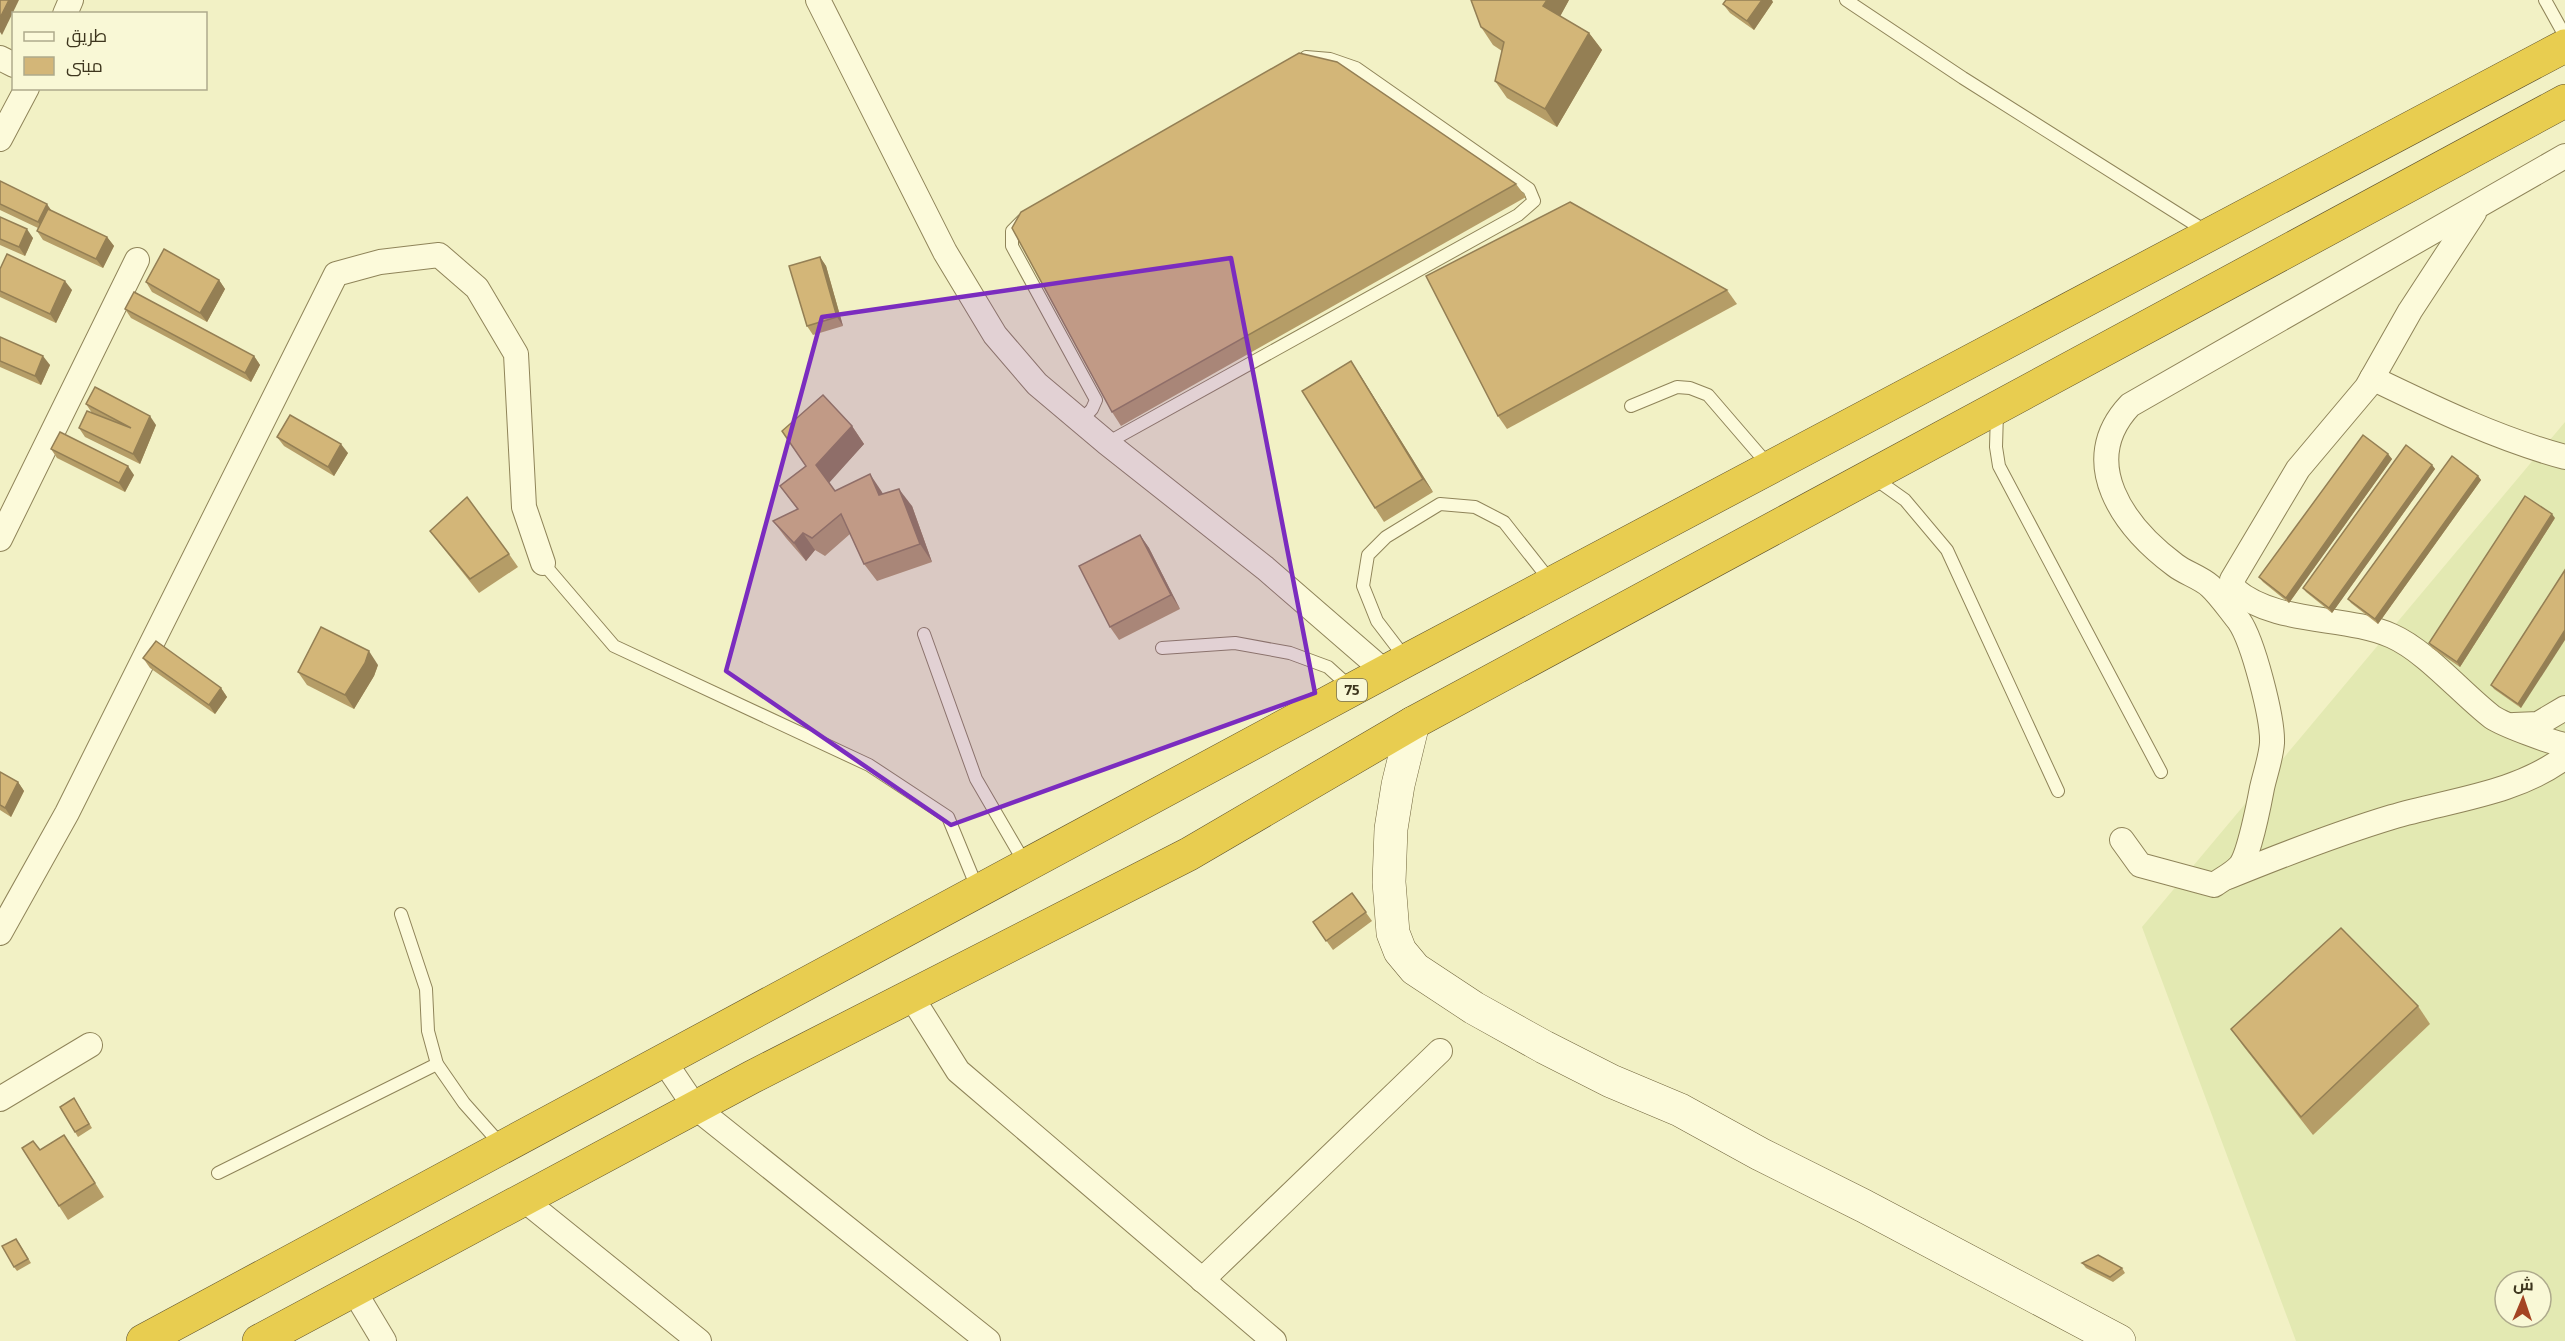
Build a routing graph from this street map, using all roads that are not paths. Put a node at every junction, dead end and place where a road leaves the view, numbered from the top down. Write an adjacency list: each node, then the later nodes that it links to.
1 (818, 0): 18 (street)
2 (1846, 0): 13 (lane)
3 (2545, 0): 4 (lane)
4 (2565, 36)
5 (2565, 45): 13 (highway, 75)
6 (1296, 63): 19 (lane)
7 (26, 90): 9 (street)
8 (2565, 101): 17 (highway)
9 (0, 139)
10 (2565, 156): 11 (street)
11 (2477, 209): 15 (street); 39 (street)
12 (1036, 212): 18 (lane)
13 (2211, 234): 21 (highway, 75)
14 (137, 260): 23 (street)
15 (2372, 378): 20 (street); 32 (street)
16 (1631, 406): 21 (lane)
17 (1997, 408): 22 (highway); 35 (lane)
18 (1081, 421): 19 (street)
19 (1107, 443): 28 (street)
20 (2565, 458)
21 (1771, 468): 25 (highway, 75)
22 (1871, 476): 31 (highway); 36 (lane)
23 (0, 539)
24 (543, 563): 40 (lane); 42 (street)
25 (1552, 583): 28 (highway, 75); 28 (lane)
26 (924, 634): 38 (lane)
27 (1161, 648): 29 (lane)
28 (1396, 666): 29 (highway, 75)
29 (1353, 689): 38 (highway, 75)
30 (2565, 708): 32 (street)
31 (1413, 723): 43 (highway); 61 (street)
32 (2513, 725): 33 (street)
33 (2565, 745)
34 (2565, 757): 39 (street)
35 (2161, 772)
36 (2058, 791)
37 (2122, 840): 39 (street)
38 (1027, 866): 40 (highway, 75)
39 (2223, 879)
40 (979, 891): 46 (highway, 75)
41 (401, 914): 47 (lane)
42 (0, 933)
43 (911, 996): 49 (highway); 53 (street)
44 (90, 1045): 48 (street)
45 (1440, 1051): 53 (street)
46 (664, 1061): 49 (street); 50 (highway, 75)
47 (437, 1064): 50 (lane); 51 (lane)
48 (0, 1099)
49 (695, 1107): 52 (highway); 59 (street)
50 (504, 1148): 55 (highway, 75)
51 (218, 1173)
52 (522, 1199): 54 (highway); 58 (street)
53 (1202, 1280): 60 (street)
54 (354, 1291): 56 (highway); 57 (street)
55 (143, 1341)
56 (259, 1341)
57 (384, 1341)
58 (699, 1341)
59 (988, 1341)
60 (1274, 1341)
61 (2119, 1341)

